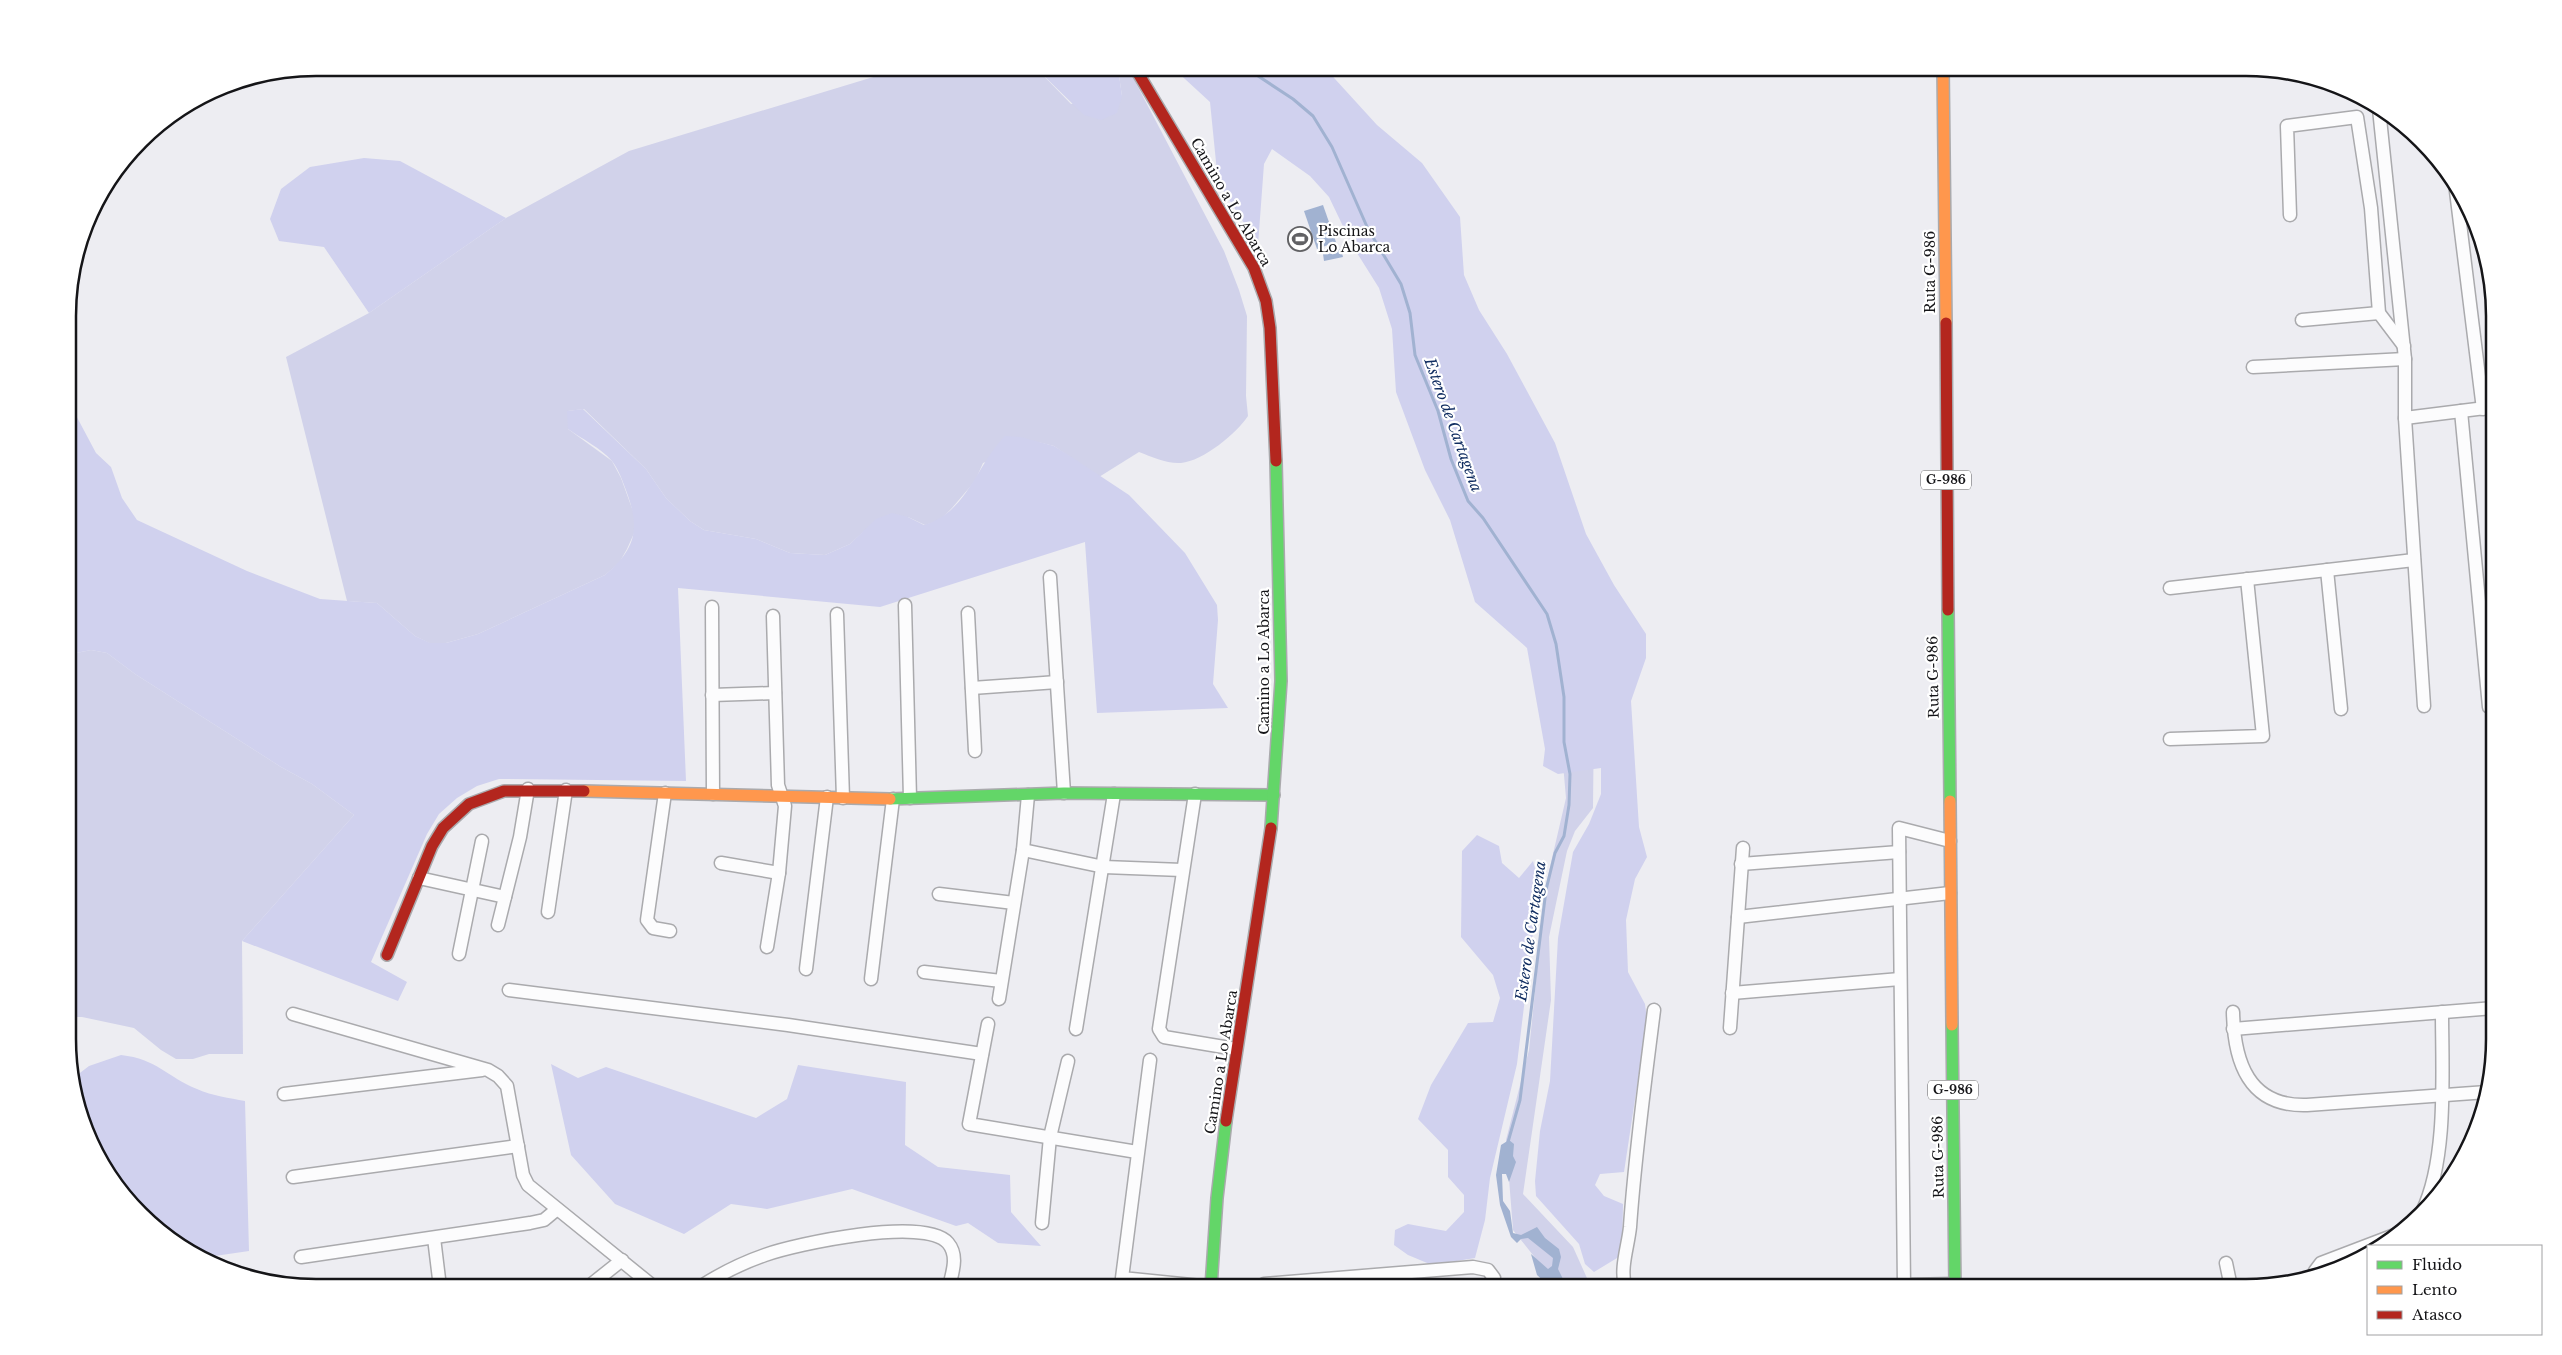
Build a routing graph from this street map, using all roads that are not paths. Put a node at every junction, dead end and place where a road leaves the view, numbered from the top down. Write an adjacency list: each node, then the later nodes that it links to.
1 (1140, 76): 44 (main road, Camino a Lo Abarca)
2 (1943, 76): 51 (main road, Ruta G-986 / G-986)
3 (2373, 113): 4 (street)
4 (2357, 117): 7 (street); 8 (street)
5 (2380, 117): 10 (street)
6 (2458, 205): 13 (street)
7 (2290, 214)
8 (2379, 313): 9 (street); 10 (street)
9 (2302, 320)
10 (2404, 346): 11 (street)
11 (2405, 359): 12 (street); 16 (street)
12 (2253, 367)
13 (2486, 394)
14 (2486, 408): 15 (street)
15 (2461, 411): 16 (street); 27 (street)
16 (2405, 418): 17 (street)
17 (2414, 560): 18 (street); 32 (street)
18 (2326, 570): 20 (street); 33 (street)
19 (1050, 577): 28 (street)
20 (2247, 579): 21 (street); 34 (street)
21 (2170, 588)
22 (905, 605): 49 (street)
23 (712, 607): 31 (street)
24 (968, 613): 29 (street)
25 (838, 614): 47 (street)
26 (773, 616): 30 (street)
27 (2486, 674)
28 (1057, 682): 29 (street); 40 (street)
29 (972, 688): 35 (street)
30 (776, 693): 31 (street); 45 (street)
31 (712, 695): 39 (street)
32 (2424, 706)
33 (2341, 708)
34 (2170, 739)
35 (975, 751)
36 (528, 789): 37 (main road); 60 (main road); 64 (street)
37 (566, 790): 38 (main road); 67 (street)
38 (665, 793): 39 (main road); 70 (street)
39 (713, 794): 45 (main road)
40 (1064, 794): 41 (main road); 43 (main road)
41 (1114, 794): 42 (main road); 57 (street)
42 (1195, 794): 44 (main road); 58 (street)
43 (1028, 795): 49 (main road); 53 (street)
44 (1274, 795): 91 (main road, Camino a Lo Abarca)
45 (782, 796): 46 (main road); 59 (street)
46 (827, 797): 47 (main road); 74 (street)
47 (843, 798): 48 (main road)
48 (893, 798): 49 (main road); 76 (street)
49 (910, 798)
50 (482, 841): 61 (street)
51 (1950, 841): 54 (street); 62 (main road, Ruta G-986 / G-986)
52 (1743, 848): 56 (street)
53 (1023, 850): 57 (street); 66 (street)
54 (1899, 852): 56 (street); 65 (street)
55 (721, 863): 59 (street)
56 (1741, 864): 68 (street)
57 (1104, 867): 58 (street); 89 (street)
58 (1182, 870): 91 (street)
59 (778, 873): 71 (street)
60 (419, 878): 61 (street); 73 (main road)
61 (472, 890): 64 (street); 72 (street)
62 (1950, 893): 65 (street); 123 (main road, Ruta G-986 / G-986)
63 (939, 894): 66 (street)
64 (505, 897): 69 (street)
65 (1900, 899): 68 (street); 77 (street)
66 (1014, 903): 78 (street)
67 (548, 912)
68 (1738, 918): 80 (street)
69 (498, 925)
70 (670, 931)
71 (767, 947)
72 (459, 954)
73 (387, 955)
74 (806, 969)
75 (924, 972): 78 (street)
76 (871, 979)
77 (1900, 980): 80 (street); 122 (street)
78 (1001, 981): 81 (street)
79 (509, 990): 92 (street)
80 (1732, 993): 88 (street)
81 (999, 998)
82 (2486, 1009): 85 (street)
83 (1654, 1010): 121 (street)
84 (2233, 1012): 90 (street)
85 (2442, 1012): 90 (street); 98 (street)
86 (293, 1014): 95 (street)
87 (988, 1024): 92 (street)
88 (1730, 1028)
89 (1076, 1029)
90 (2234, 1029): 98 (street)
91 (1236, 1049): 118 (main road, Camino a Lo Abarca)
92 (982, 1054): 99 (street)
93 (1150, 1060): 101 (street)
94 (1068, 1061): 99 (street)
95 (488, 1070): 97 (street); 100 (street)
96 (2480, 1092): 98 (street)
97 (284, 1094)
98 (2442, 1094): 103 (street)
99 (1050, 1137): 101 (street); 105 (street)
100 (518, 1146): 102 (street); 104 (street)
101 (1137, 1152): 117 (street)
102 (293, 1177)
103 (2428, 1195)
104 (556, 1210): 106 (street); 109 (street)
105 (1042, 1224)
106 (434, 1238): 108 (street); 112 (street)
107 (2367, 1246): 111 (street)
108 (301, 1257)
109 (622, 1260): 113 (street); 114 (street)
110 (2226, 1263): 124 (street)
111 (2319, 1267)
112 (439, 1279)
113 (598, 1279)
114 (645, 1279)
115 (715, 1279): 116 (street)
116 (950, 1279)
117 (1132, 1279)
118 (1211, 1279)
119 (1325, 1279): 120 (street)
120 (1494, 1279)
121 (1623, 1279)
122 (1904, 1279)
123 (1955, 1279)
124 (2229, 1279)

